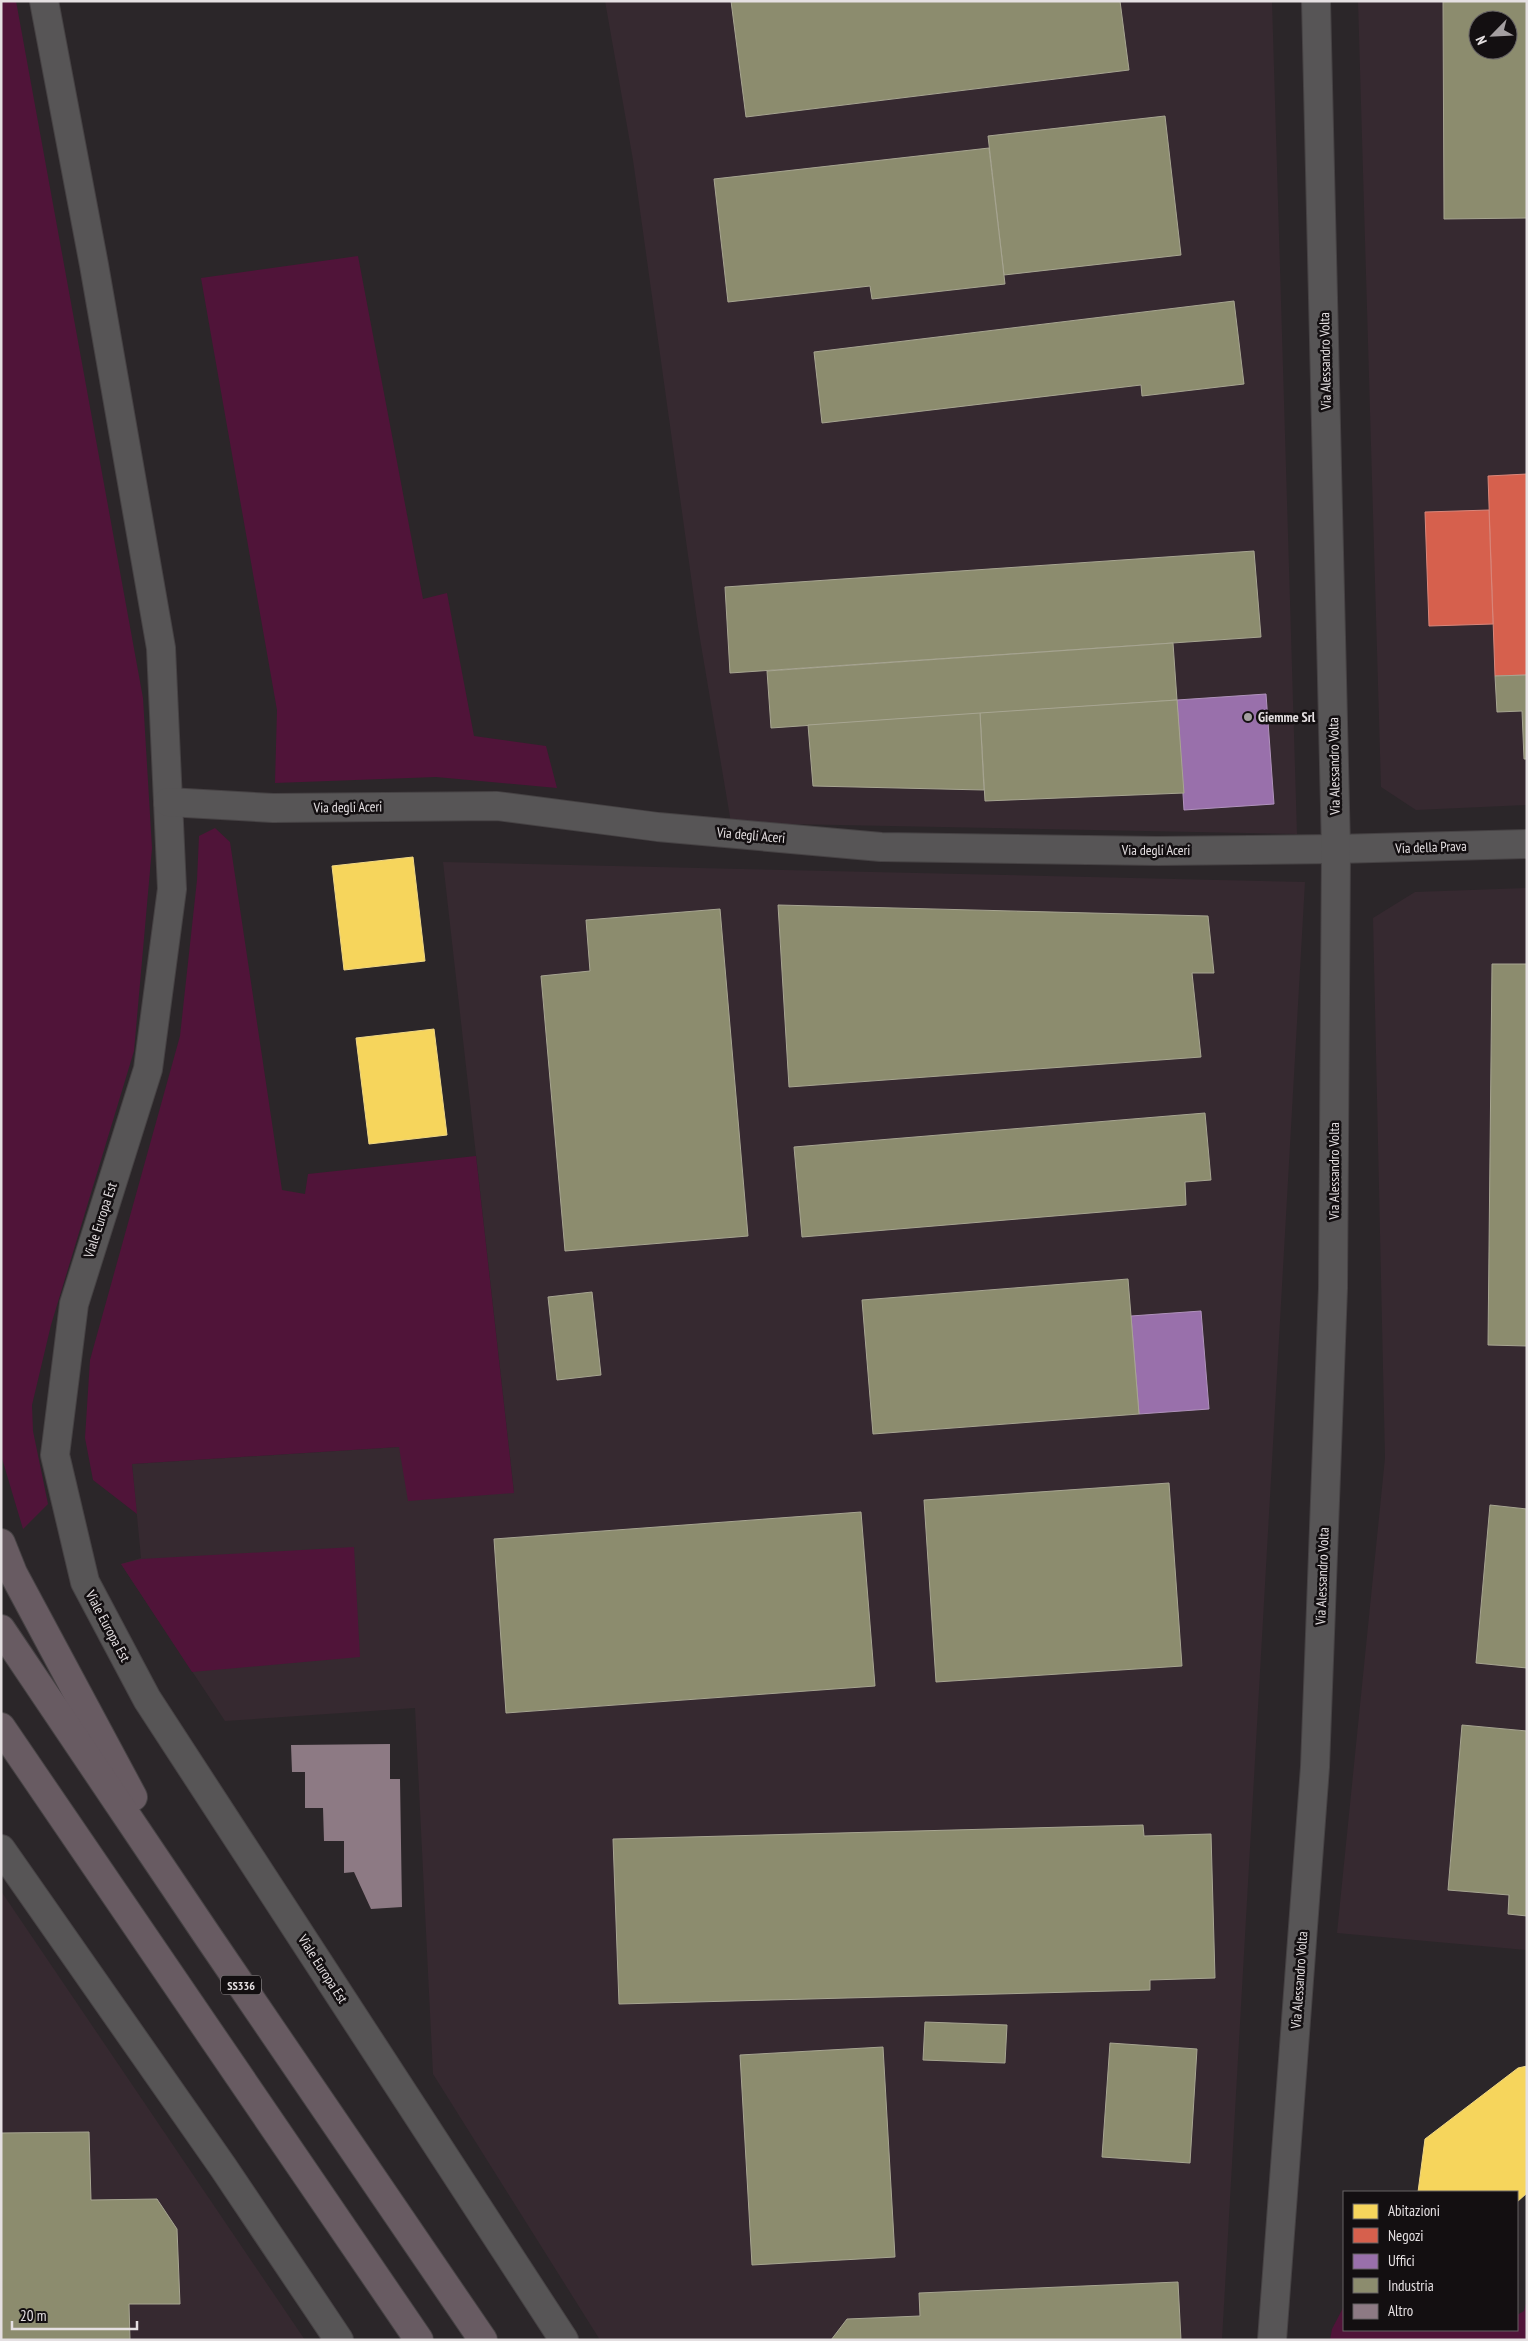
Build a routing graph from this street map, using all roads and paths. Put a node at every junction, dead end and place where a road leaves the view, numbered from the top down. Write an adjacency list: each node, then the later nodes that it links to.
1 (44, 1): 3 (street, Viale Europa Est)
2 (1316, 1): 5 (street, Via Alessandro Volta)
3 (168, 802): 5 (street, Via degli Aceri); 14 (street, Viale Europa Est)
4 (1527, 844): 5 (street, Via della Prava)
5 (1336, 849): 15 (street, Via Alessandro Volta)
6 (1, 1543): 10 (highway)
7 (1, 1629): 10 (highway, SS336)
8 (1, 1726): 12 (highway)
9 (1, 1849): 11 (street)
10 (207, 1935): 13 (highway, SS336)
11 (339, 2340)
12 (420, 2340)
13 (483, 2340)
14 (564, 2340)
15 (1272, 2340)

